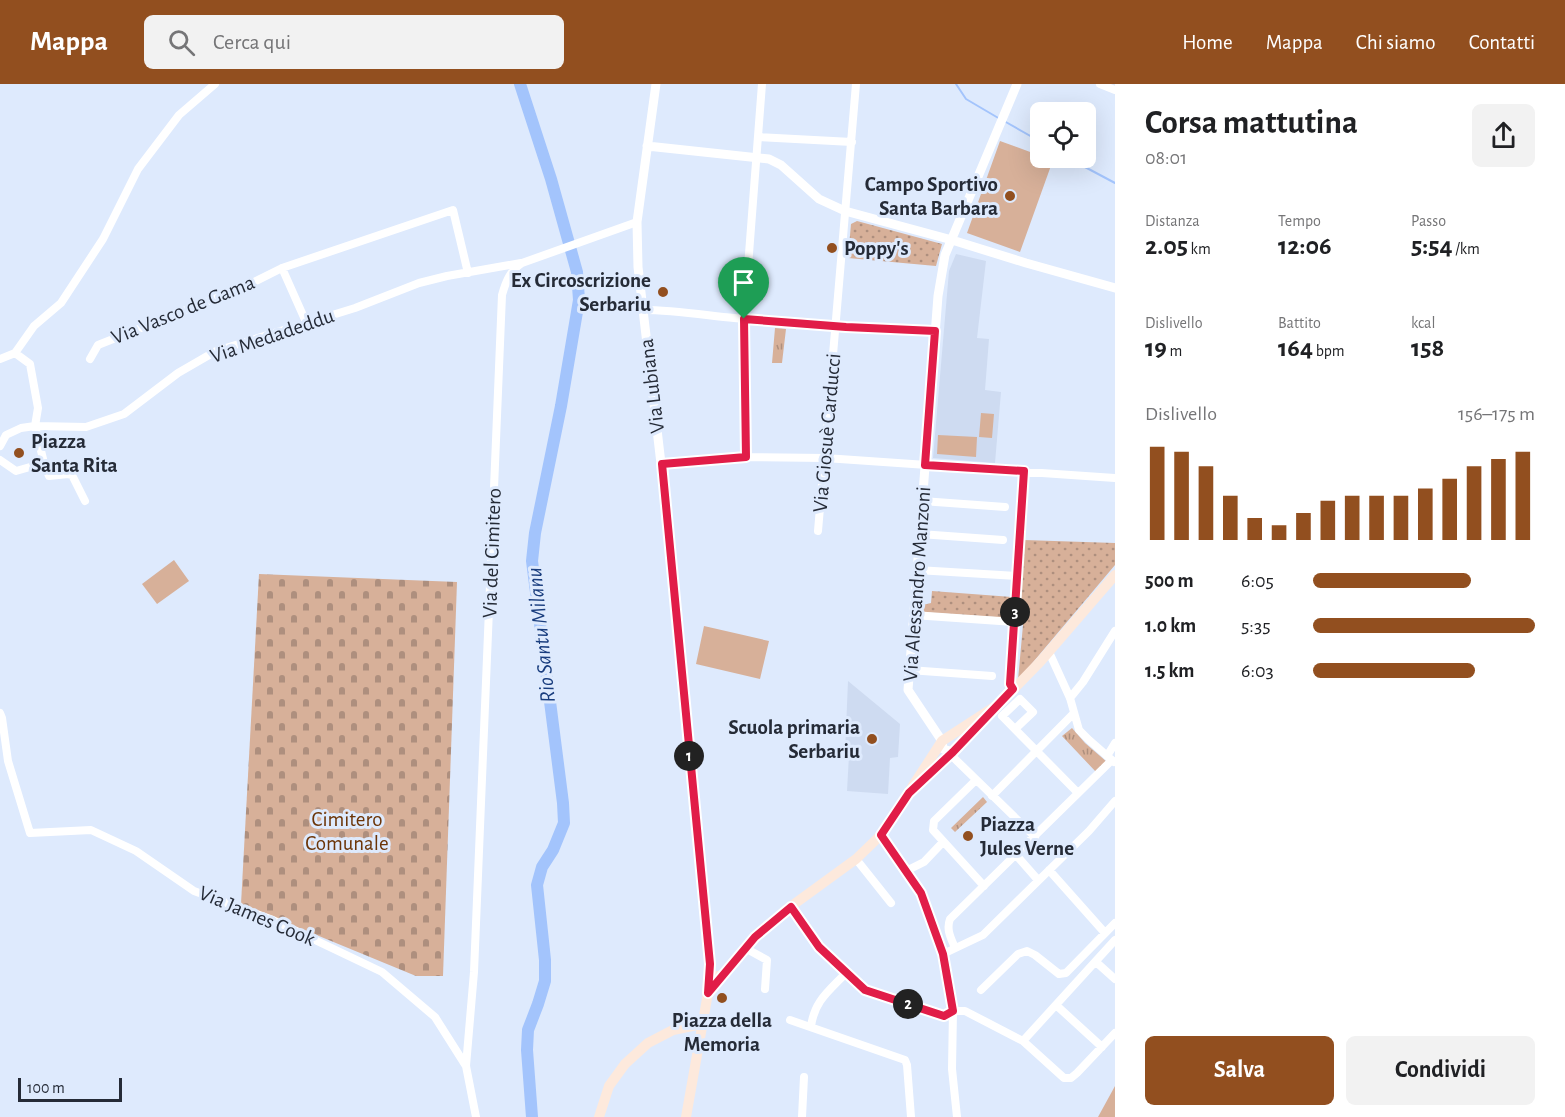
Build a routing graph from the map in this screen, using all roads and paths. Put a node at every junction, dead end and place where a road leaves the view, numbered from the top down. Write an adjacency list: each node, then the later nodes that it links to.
1 (215, 84): 25 (street)
2 (656, 84): 10 (street, Via Lubiana)
3 (762, 84): 8 (street)
4 (856, 84): 9 (street, Via Giosuè Carducci)
5 (1017, 84): 14 (street, Via Alessandro Manzoni)
6 (1100, 84): 7 (street)
7 (1115, 90)
8 (758, 137): 9 (street); 11 (street)
9 (852, 142): 12 (street, Via Giosuè Carducci)
10 (647, 146): 11 (street); 13 (street, Via Lubiana)
11 (756, 157): 12 (street); 20 (street)
12 (845, 211): 14 (street); 22 (street, Via Giosuè Carducci)
13 (637, 222): 15 (street); 19 (street, Via Lubiana)
14 (952, 240): 18 (street); 23 (street, Via Alessandro Manzoni)
15 (522, 263): 17 (street, Via Medadeddu); 102 (street, Via del Cimitero)
16 (282, 268): 17 (street, Via Vasco de Gama); 21 (street); 27 (street, Via Vasco de Gama)
17 (468, 273): 21 (street, Via Medadeddu)
18 (1115, 288)
19 (643, 310): 20 (street); 34 (street, Via Lubiana)
20 (744, 319): 22 (street); 30 (street)
21 (306, 322): 28 (street, Via Medadeddu)
22 (836, 326): 23 (street); 31 (street, Via Giosuè Carducci)
23 (935, 331): 35 (street, Via Alessandro Manzoni)
24 (0, 353): 25 (street)
25 (15, 353): 26 (street); 28 (street)
26 (0, 359)
27 (90, 359)
28 (35, 426): 29 (street, Via Medadeddu); 33 (street)
29 (0, 446)
30 (746, 457): 31 (street); 34 (street)
31 (825, 458): 35 (street); 41 (street, Via Giosuè Carducci)
32 (0, 460): 33 (street)
33 (44, 463): 38 (street)
34 (662, 464): 88 (street, Via Lubiana)
35 (925, 465): 36 (street); 39 (street, Via Alessandro Manzoni)
36 (1024, 471): 37 (street); 46 (street)
37 (1115, 478)
38 (85, 501)
39 (921, 501): 40 (street); 42 (street, Via Alessandro Manzoni)
40 (1005, 507)
41 (818, 531)
42 (920, 534): 43 (street); 44 (street, Via Alessandro Manzoni)
43 (1003, 540)
44 (917, 570): 46 (street); 47 (street, Via Alessandro Manzoni)
45 (1115, 575): 50 (main road)
46 (1017, 576): 48 (street)
47 (914, 615): 48 (street); 51 (street, Via Alessandro Manzoni)
48 (1014, 622): 53 (street)
49 (1115, 631): 54 (street)
50 (1049, 652): 53 (main road); 54 (street)
51 (909, 670): 52 (street); 59 (street, Via Alessandro Manzoni)
52 (992, 676)
53 (1013, 689): 55 (main road)
54 (1070, 698): 57 (street)
55 (1002, 702): 59 (main road); 62 (main road)
56 (0, 713): 102 (street, Via James Cook)
57 (1074, 713): 61 (street); 63 (street)
58 (1015, 729): 61 (street)
59 (942, 741): 62 (street, Via Alessandro Manzoni); 65 (main road)
60 (1115, 743): 63 (street)
61 (1037, 751): 66 (street); 67 (street)
62 (953, 755): 64 (street); 65 (main road)
63 (1111, 759): 66 (street)
64 (976, 780): 67 (street); 71 (street)
65 (909, 793): 69 (main road)
66 (1078, 793): 70 (street)
67 (992, 796): 70 (street)
68 (1115, 801): 74 (street)
69 (881, 835): 73 (main road); 75 (street)
70 (1035, 837): 72 (street)
71 (943, 842): 75 (street); 77 (street)
72 (1016, 855): 76 (street); 77 (street)
73 (856, 859): 78 (street); 79 (main road)
74 (1049, 870): 76 (street); 81 (street)
75 (906, 871): 85 (street)
76 (1038, 880): 84 (street)
77 (984, 886): 84 (street)
78 (891, 903)
79 (791, 907): 83 (main road); 87 (street)
80 (1115, 923): 81 (street)
81 (1105, 933): 92 (street)
82 (1115, 940): 86 (street)
83 (746, 948): 89 (main road); 91 (street)
84 (955, 948): 85 (street)
85 (943, 954): 95 (street)
86 (1096, 962): 90 (street); 94 (street)
87 (846, 973): 95 (street); 98 (street)
88 (709, 976): 89 (main road); 93 (main road, Via Lubiana)
89 (722, 976): 93 (main road)
90 (1115, 979)
91 (765, 989)
92 (981, 990)
93 (708, 993): 97 (main road, Via Lubiana)
94 (1056, 1005): 100 (street); 101 (street)
95 (953, 1011): 100 (street); 109 (street)
96 (790, 1020): 98 (street)
97 (702, 1024): 105 (main road); 106 (main road, Via Lubiana)
98 (811, 1027): 108 (street)
99 (1115, 1033): 101 (street)
100 (1023, 1041): 101 (street)
101 (1102, 1047)
102 (466, 1066): 104 (street)
103 (804, 1077): 107 (street)
104 (476, 1117)
105 (599, 1117)
106 (686, 1117)
107 (802, 1117)
108 (911, 1117)
109 (957, 1117)

